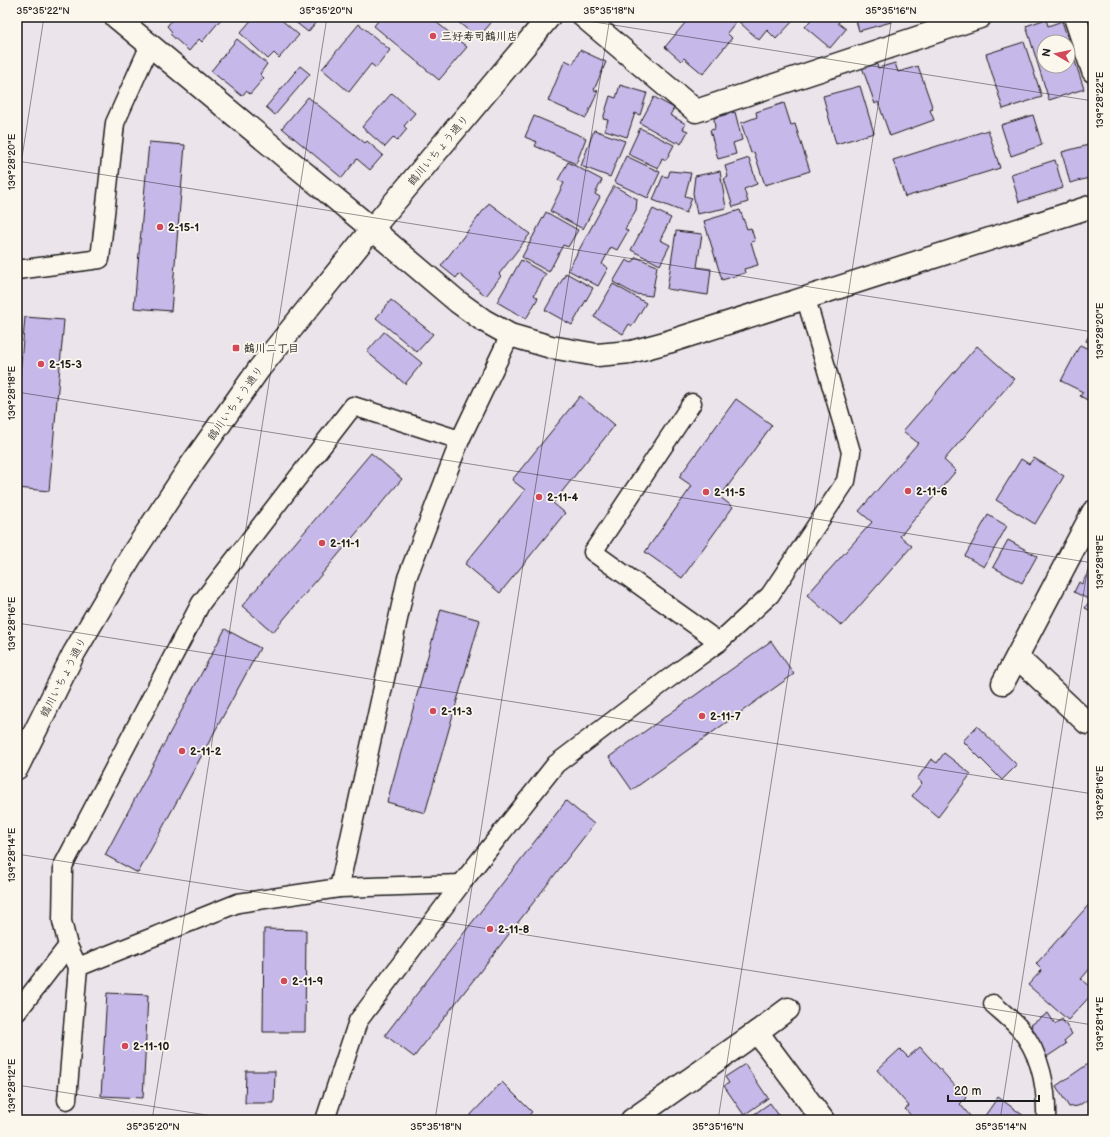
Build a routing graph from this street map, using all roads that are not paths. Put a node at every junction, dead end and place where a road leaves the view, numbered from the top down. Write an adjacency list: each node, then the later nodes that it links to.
1 (116, 17): 7 (street)
2 (549, 17): 10 (street, 鶴川いちょう通り)
3 (584, 17): 6 (street)
4 (980, 17): 6 (street)
5 (1075, 17): 8 (street)
6 (951, 22)
7 (150, 45): 10 (street); 11 (lane)
8 (1093, 71)
9 (1093, 206): 12 (street)
10 (372, 229): 13 (street); 21 (street, 鶴川いちょう通り)
11 (17, 270)
12 (806, 298): 13 (street); 17 (lane)
13 (510, 335): 15 (lane)
14 (692, 403): 17 (lane)
15 (460, 440): 23 (lane); 24 (lane)
16 (1093, 512): 18 (street)
17 (719, 642): 22 (lane)
18 (1017, 656): 19 (street); 20 (street)
19 (1003, 683)
20 (1087, 723)
21 (17, 768)
22 (461, 884): 23 (lane); 31 (lane)
23 (339, 888): 25 (lane)
24 (68, 946): 25 (lane); 28 (lane)
25 (78, 967): 30 (lane)
26 (993, 1004): 34 (lane)
27 (788, 1009): 29 (street)
28 (17, 1012)
29 (757, 1032): 32 (street); 33 (street)
30 (67, 1100)
31 (325, 1120)
32 (632, 1120)
33 (823, 1120)
34 (1046, 1120)

